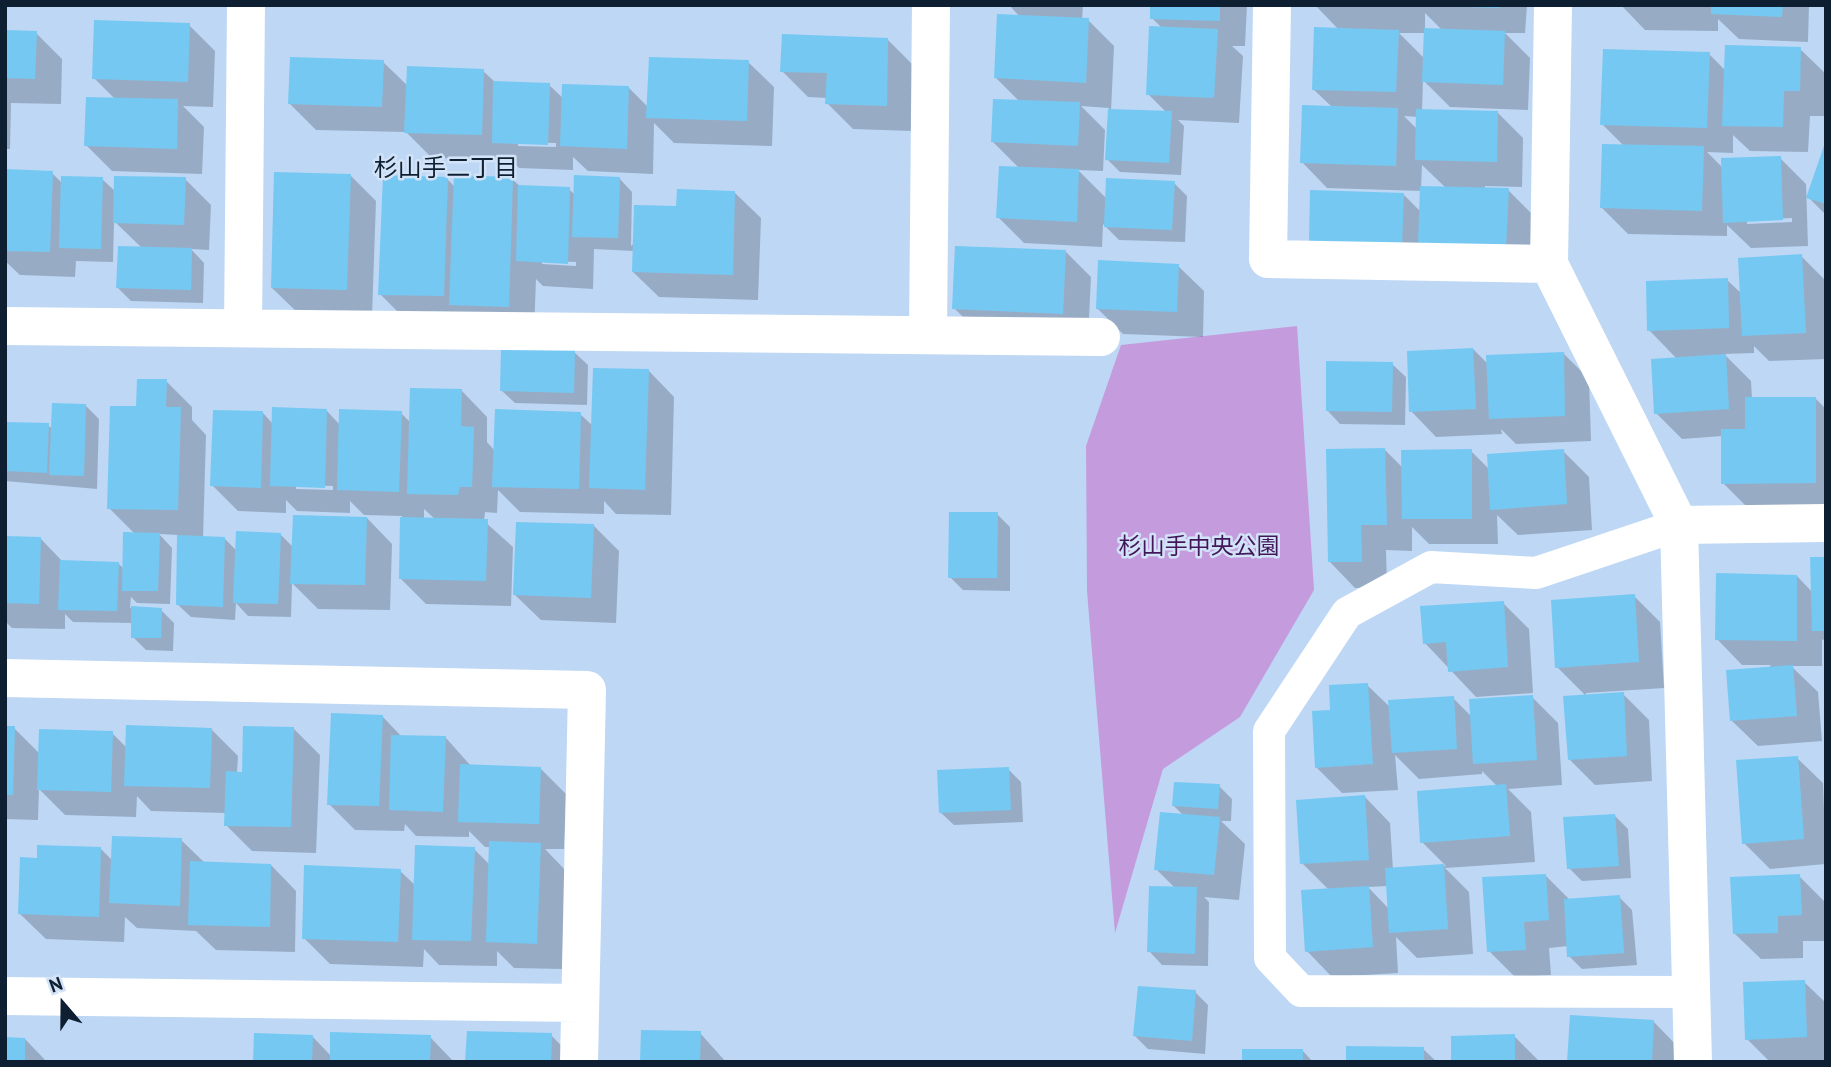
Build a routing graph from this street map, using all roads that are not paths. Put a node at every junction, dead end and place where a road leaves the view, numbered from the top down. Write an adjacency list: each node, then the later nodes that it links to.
1 (246, 5): 7 (street)
2 (931, 5): 8 (street)
3 (1272, 5): 5 (street)
4 (1553, 5): 5 (street)
5 (1549, 264): 11 (street)
6 (5, 326): 7 (street)
7 (243, 328): 8 (street)
8 (928, 335): 9 (street)
9 (1101, 337)
10 (1826, 523): 11 (street)
11 (1679, 525): 13 (street); 13 (lane)
12 (5, 678): 15 (street)
13 (1691, 992): 17 (street)
14 (5, 996): 15 (street)
15 (580, 1003): 16 (street)
16 (579, 1062)
17 (1693, 1062)

